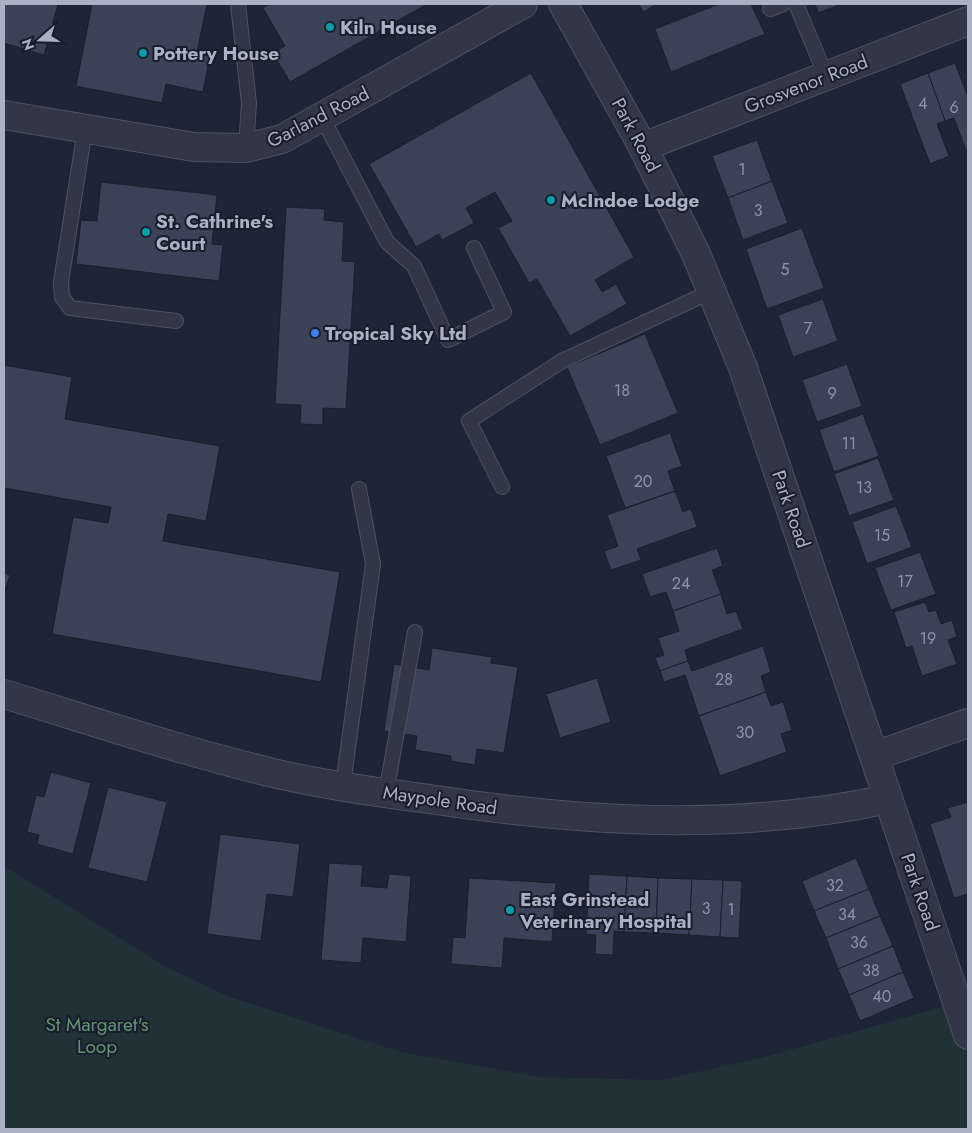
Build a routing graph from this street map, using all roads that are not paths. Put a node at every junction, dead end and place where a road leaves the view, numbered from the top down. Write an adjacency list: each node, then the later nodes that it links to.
1 (238, 4): 11 (lane)
2 (523, 4): 8 (street, Garland Road)
3 (562, 4): 10 (street, Park Road)
4 (796, 4): 6 (lane)
5 (968, 21): 6 (street, Grosvenor Road)
6 (826, 76): 10 (street, Grosvenor Road)
7 (4, 115): 9 (street, Garland Road)
8 (322, 118): 11 (street, Garland Road); 12 (lane)
9 (85, 129): 11 (street, Garland Road); 14 (lane)
10 (643, 147): 13 (street, Park Road)
11 (246, 148)
12 (474, 248)
13 (712, 291): 15 (lane); 20 (street, Park Road)
14 (176, 321)
15 (502, 488)
16 (358, 489): 21 (lane)
17 (415, 632): 22 (lane)
18 (4, 694): 21 (street, Maypole Road)
19 (968, 723): 20 (street)
20 (876, 756): 23 (street, Park Road)
21 (343, 785): 22 (street, Maypole Road)
22 (386, 793): 23 (street, Maypole Road)
23 (888, 799): 24 (street, Park Road)
24 (968, 1035)

